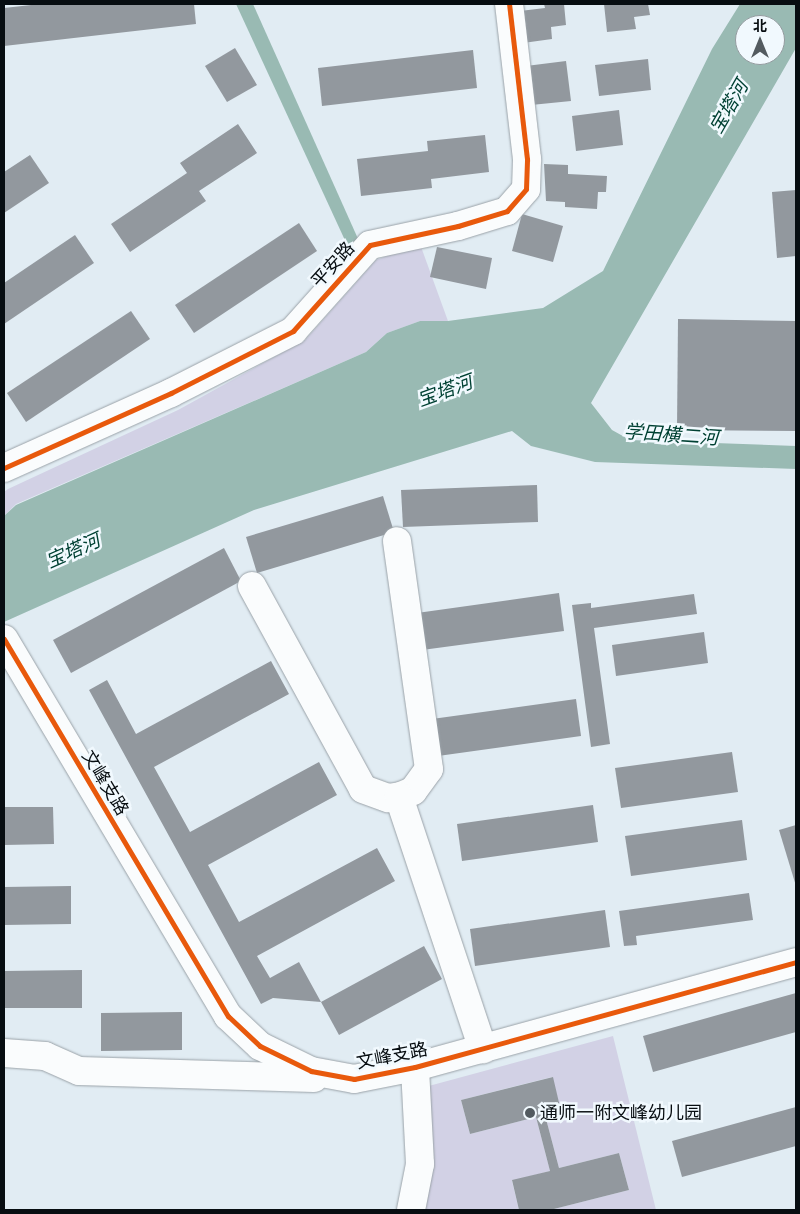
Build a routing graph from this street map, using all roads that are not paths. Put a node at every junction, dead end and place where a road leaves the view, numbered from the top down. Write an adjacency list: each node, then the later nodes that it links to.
1 (509, 4): 2 (street, 平安路)
2 (4, 468)
3 (397, 541): 6 (street)
4 (252, 586): 6 (street)
5 (9, 648): 11 (street, 文峰支路)
6 (399, 797): 8 (street)
7 (796, 962): 8 (street, 文峰支路)
8 (483, 1048): 10 (street, 文峰支路)
9 (4, 1053): 11 (street)
10 (415, 1067): 11 (street, 文峰支路); 12 (street)
11 (354, 1079)
12 (411, 1210)

